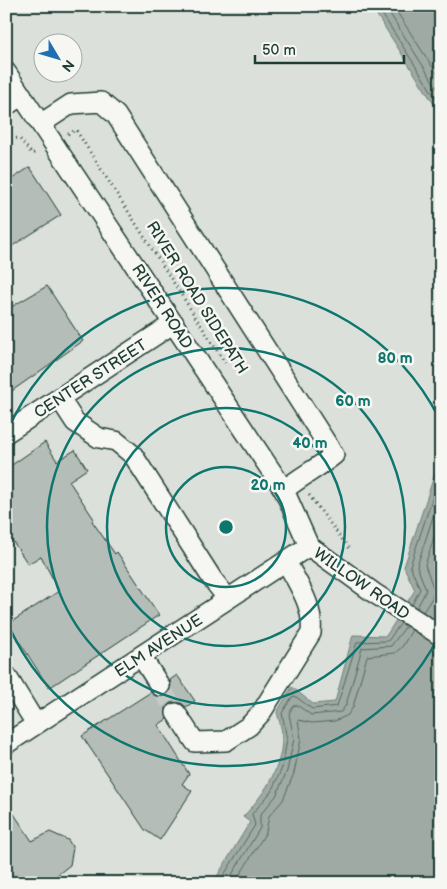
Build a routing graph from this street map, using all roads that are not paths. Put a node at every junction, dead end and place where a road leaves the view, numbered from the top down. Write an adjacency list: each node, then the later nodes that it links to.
1 (6, 72): 2 (street, RIVER ROAD)
2 (22, 95): 3 (street); 4 (street, RIVER ROAD)
3 (6, 106)
4 (42, 123): 5 (street, RIVER ROAD); 8 (street)
5 (174, 323): 6 (street, CENTER STREET); 8 (street, RIVER ROAD)
6 (60, 399): 7 (street, CENTER STREET); 11 (street)
7 (6, 433)
8 (291, 485): 9 (street, RIVER ROAD)
9 (309, 546): 10 (street, ELM AVENUE); 12 (street, WILLOW ROAD)
10 (286, 562): 11 (street, ELM AVENUE); 16 (street)
11 (228, 600): 13 (street, ELM AVENUE)
12 (441, 636)
13 (140, 656): 15 (street); 17 (street, ELM AVENUE)
14 (6, 675): 17 (street)
15 (160, 686)
16 (176, 713)
17 (36, 724): 18 (street, ELM AVENUE)
18 (6, 744)

